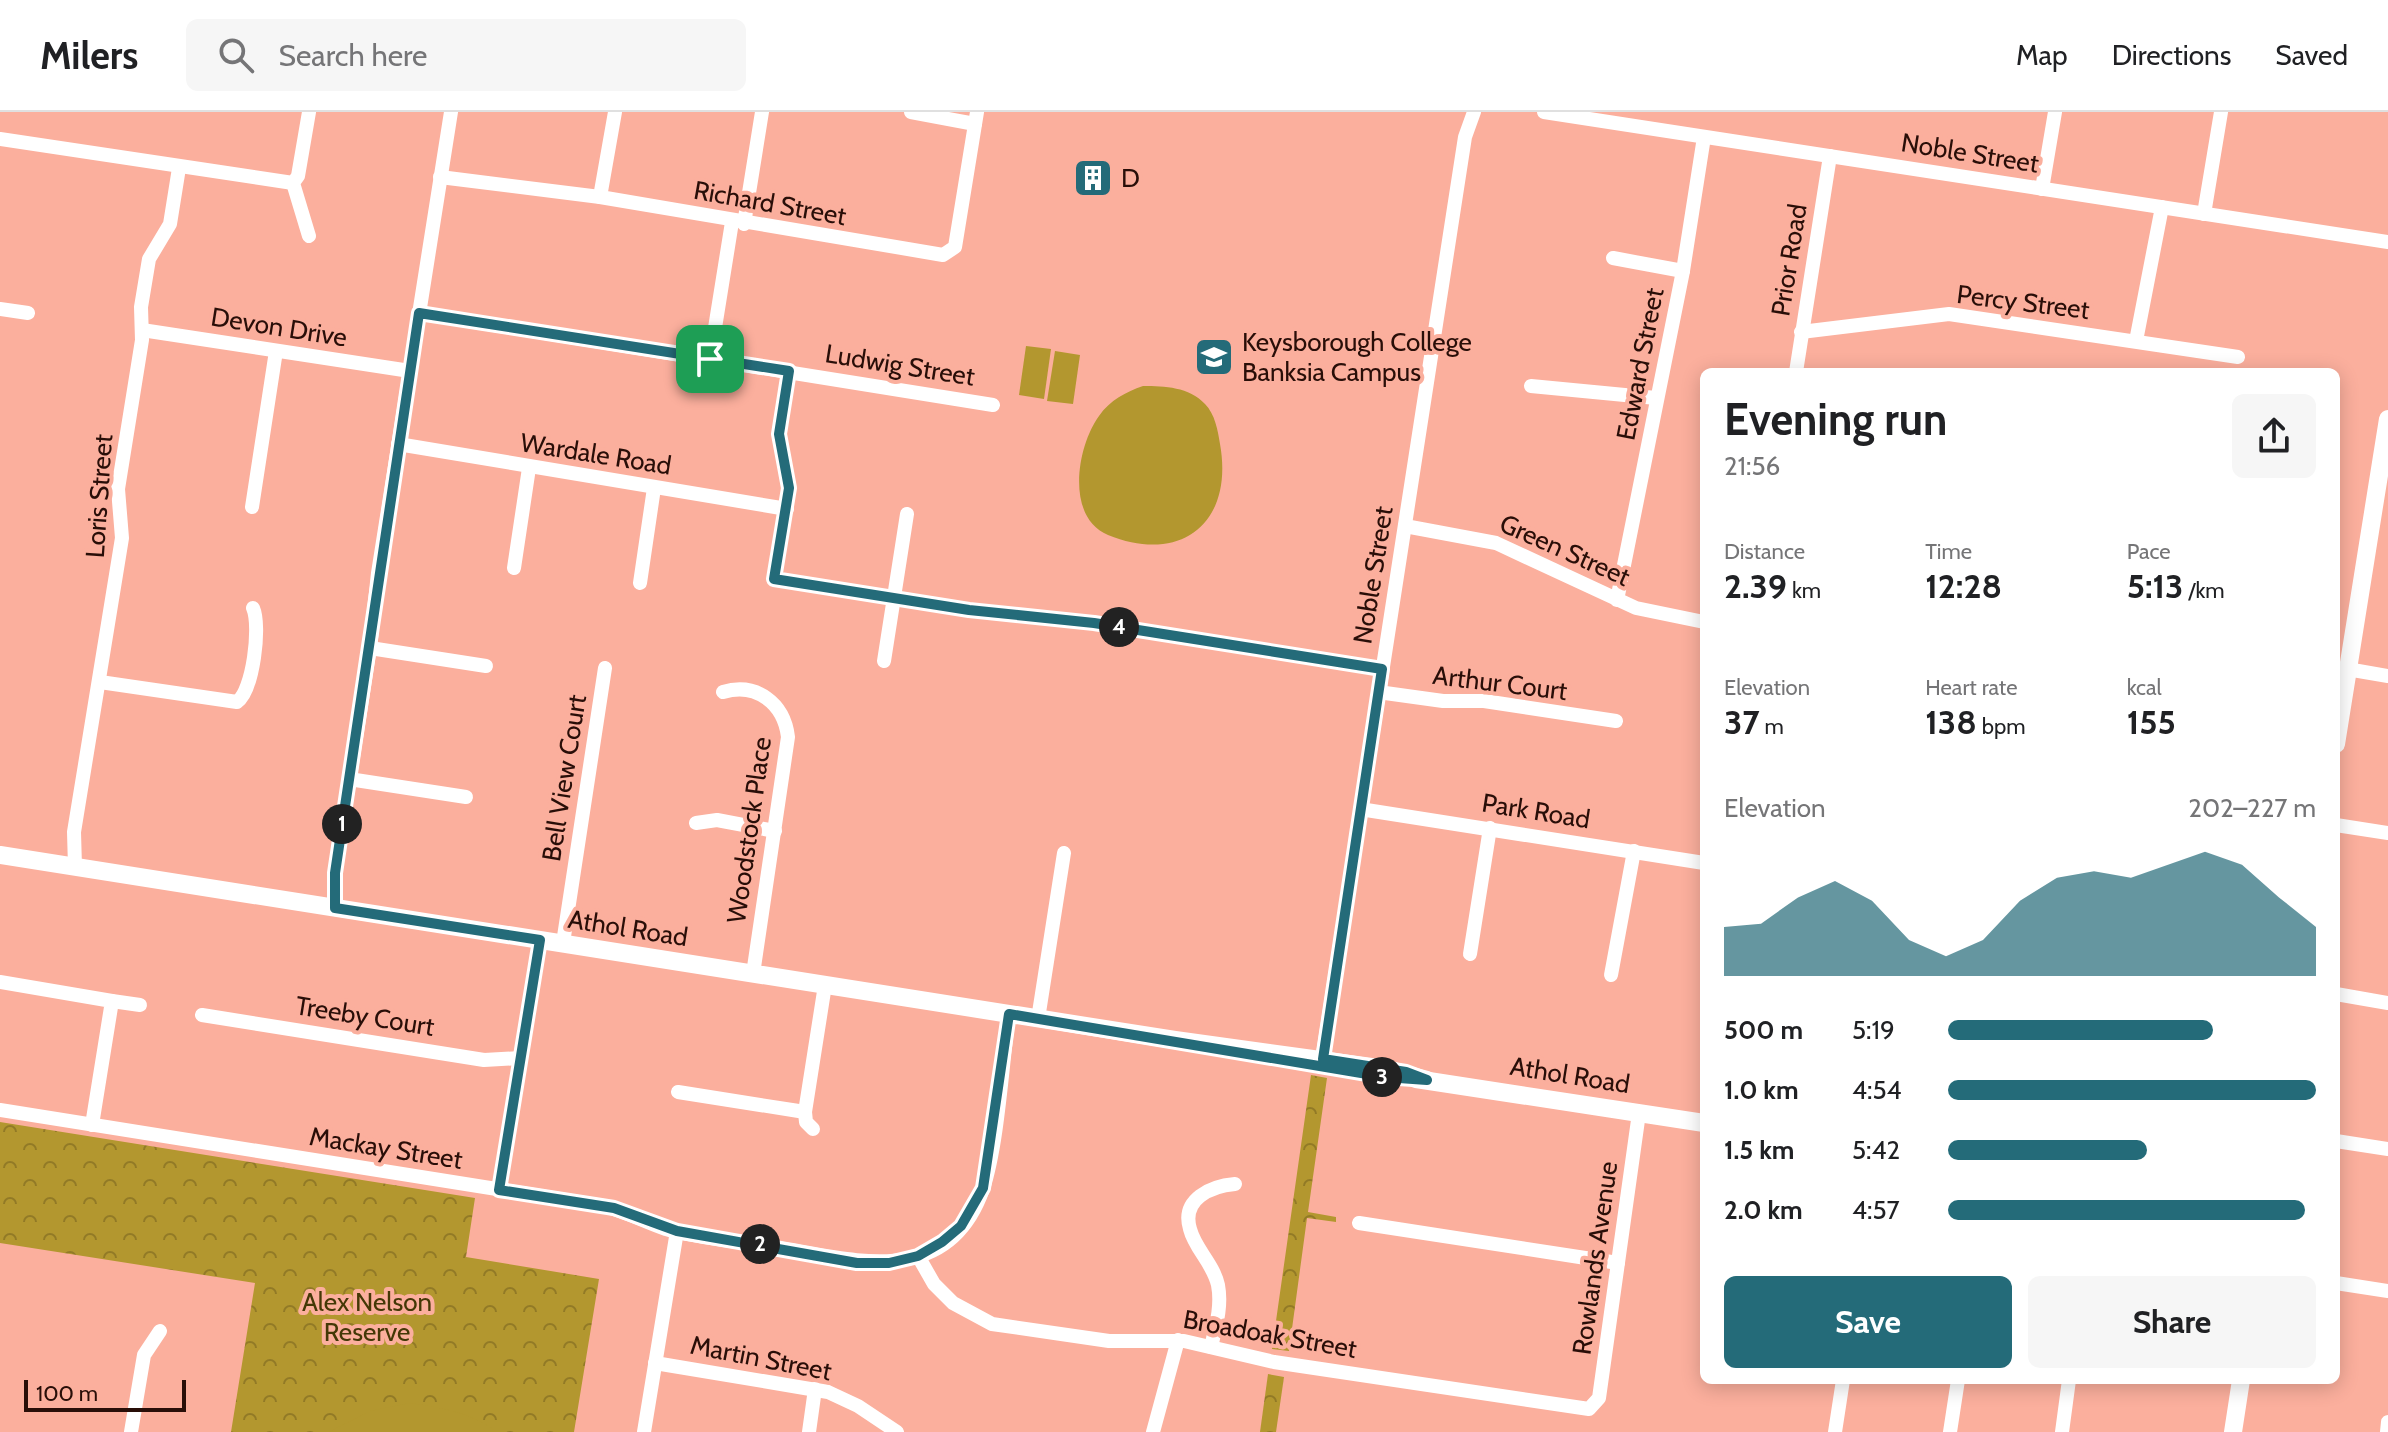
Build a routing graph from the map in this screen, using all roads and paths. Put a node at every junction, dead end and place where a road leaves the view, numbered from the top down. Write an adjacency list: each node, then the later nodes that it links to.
1 (309, 112): 18 (street)
2 (451, 112): 17 (street)
3 (615, 112): 20 (street)
4 (762, 112): 23 (street)
5 (911, 112): 11 (street)
6 (1464, 112): 7 (street); 12 (street, Noble Street)
7 (1474, 112): 12 (street, Noble Street)
8 (1544, 112): 13 (street, Noble Street)
9 (2055, 112): 19 (street)
10 (2221, 112): 22 (street)
11 (976, 118): 23 (street, Richard Street)
12 (1465, 137): 50 (street, Noble Street)
13 (1704, 137): 15 (street, Noble Street); 27 (street, Edward Street)
14 (0, 139): 16 (street)
15 (1830, 156): 19 (street, Noble Street); 32 (street, Prior Road)
16 (179, 168): 18 (street); 31 (street, Loris Street)
17 (440, 177): 20 (street, Richard Street); 30 (street)
18 (293, 183): 24 (street)
19 (2042, 189): 21 (street, Noble Street)
20 (600, 197): 23 (street, Richard Street)
21 (2162, 207): 22 (street, Noble Street); 33 (street)
22 (2204, 214): 25 (street, Noble Street)
23 (738, 223): 36 (street)
24 (309, 236)
25 (2388, 242)
26 (1613, 258): 27 (street)
27 (1683, 271): 41 (street, Edward Street)
28 (0, 309): 29 (street)
29 (28, 313)
30 (419, 313): 36 (street, Ludwig Street); 38 (street)
31 (142, 330): 34 (street, Devon Drive); 65 (street, Loris Street)
32 (1801, 332): 33 (street, Percy Street); 37 (street, Prior Road)
33 (2136, 341): 35 (street, Percy Street)
34 (276, 351): 38 (street, Devon Drive); 47 (street)
35 (2238, 357)
36 (710, 359): 39 (street, Ludwig Street)
37 (1796, 368)
38 (410, 371): 44 (street)
39 (789, 371): 42 (street, Ludwig Street); 48 (street)
40 (1531, 386): 41 (street)
41 (1656, 398): 54 (street, Edward Street)
42 (993, 405)
43 (2388, 419): 57 (main road)
44 (398, 444): 45 (street, Wardale Road); 58 (street)
45 (529, 468): 46 (street, Wardale Road); 51 (street)
46 (654, 488): 48 (street, Wardale Road); 52 (street)
47 (252, 507)
48 (787, 509): 53 (street)
49 (907, 514): 53 (street)
50 (1405, 526): 54 (street, Green Street); 62 (street, Noble Street)
51 (514, 568)
52 (640, 583)
53 (896, 599): 59 (street); 62 (street)
54 (1617, 600): 56 (street, Green Street)
55 (253, 608): 65 (street)
56 (1700, 621)
57 (2343, 647): 63 (main road)
58 (370, 648): 60 (street); 70 (street)
59 (884, 661)
60 (486, 666)
61 (605, 668): 85 (street, Bell View Court)
62 (1382, 669): 67 (street, Noble Street)
63 (2347, 669): 64 (street); 68 (main road)
64 (2388, 676)
65 (100, 682): 82 (street, Loris Street)
66 (723, 692): 76 (street, Woodstock Place)
67 (1378, 692): 69 (street, Arthur Court); 72 (street, Noble Street)
68 (2340, 717)
69 (1616, 721)
70 (349, 779): 71 (street); 83 (street)
71 (466, 797)
72 (1360, 809): 75 (street, Park Road); 99 (street, Noble Street)
73 (696, 823): 76 (street)
74 (2340, 826): 77 (street)
75 (1490, 828): 78 (street, Park Road); 86 (street)
76 (775, 831): 87 (street, Woodstock Place)
77 (2388, 833)
78 (1634, 851): 81 (street, Park Road); 88 (street)
79 (1064, 853): 97 (street)
80 (0, 855): 82 (main road, Athol Road)
81 (1700, 862)
82 (69, 866): 83 (main road, Athol Road)
83 (329, 907): 84 (main road, Athol Road)
84 (540, 940): 85 (main road, Athol Road); 98 (street)
85 (563, 943): 87 (main road, Athol Road)
86 (1470, 954)
87 (753, 974): 90 (main road, Athol Road)
88 (1611, 975)
89 (0, 982): 92 (street)
90 (825, 985): 95 (main road, Athol Road); 102 (street)
91 (2340, 995): 93 (street)
92 (112, 1001): 94 (street); 105 (street)
93 (2388, 1003)
94 (140, 1005)
95 (1009, 1014): 97 (main road, Athol Road); 113 (street, Mackay Street)
96 (202, 1015): 98 (street, Treeby Court)
97 (1038, 1019): 99 (main road, Athol Road)
98 (521, 1058): 110 (street)
99 (1322, 1063): 103 (main road, Athol Road)
100 (678, 1092): 102 (street)
101 (0, 1110): 105 (street, Mackay Street)
102 (805, 1112): 106 (street)
103 (1639, 1113): 104 (main road, Athol Road); 114 (street, Rowlands Avenue)
104 (1700, 1122)
105 (92, 1125): 110 (street, Mackay Street)
106 (813, 1129)
107 (2340, 1142): 108 (street)
108 (2388, 1149)
109 (1235, 1184): 119 (street)
110 (499, 1190): 112 (street, Mackay Street)
111 (1359, 1223): 114 (street)
112 (677, 1231): 113 (street, Mackay Street); 120 (street)
113 (918, 1256): 118 (street, Broadoak Street)
114 (1618, 1263): 126 (street, Rowlands Avenue)
115 (2340, 1284): 116 (street)
116 (2388, 1291)
117 (160, 1331): 128 (street)
118 (1178, 1340): 119 (street, Broadoak Street); 132 (street)
119 (1211, 1347): 126 (street, Broadoak Street)
120 (655, 1363): 125 (street, Martin Street); 129 (street)
121 (1842, 1384): 133 (street)
122 (1957, 1384): 134 (street)
123 (2068, 1384): 135 (street)
124 (2240, 1384): 136 (main road)
125 (815, 1389): 130 (street); 131 (street, Martin Street)
126 (1594, 1407)
127 (2388, 1422): 137 (street)
128 (131, 1432)
129 (644, 1432)
130 (809, 1432)
131 (897, 1432)
132 (1153, 1432)
133 (1835, 1432)
134 (1950, 1432)
135 (2062, 1432)
136 (2233, 1432)
137 (2387, 1432)

